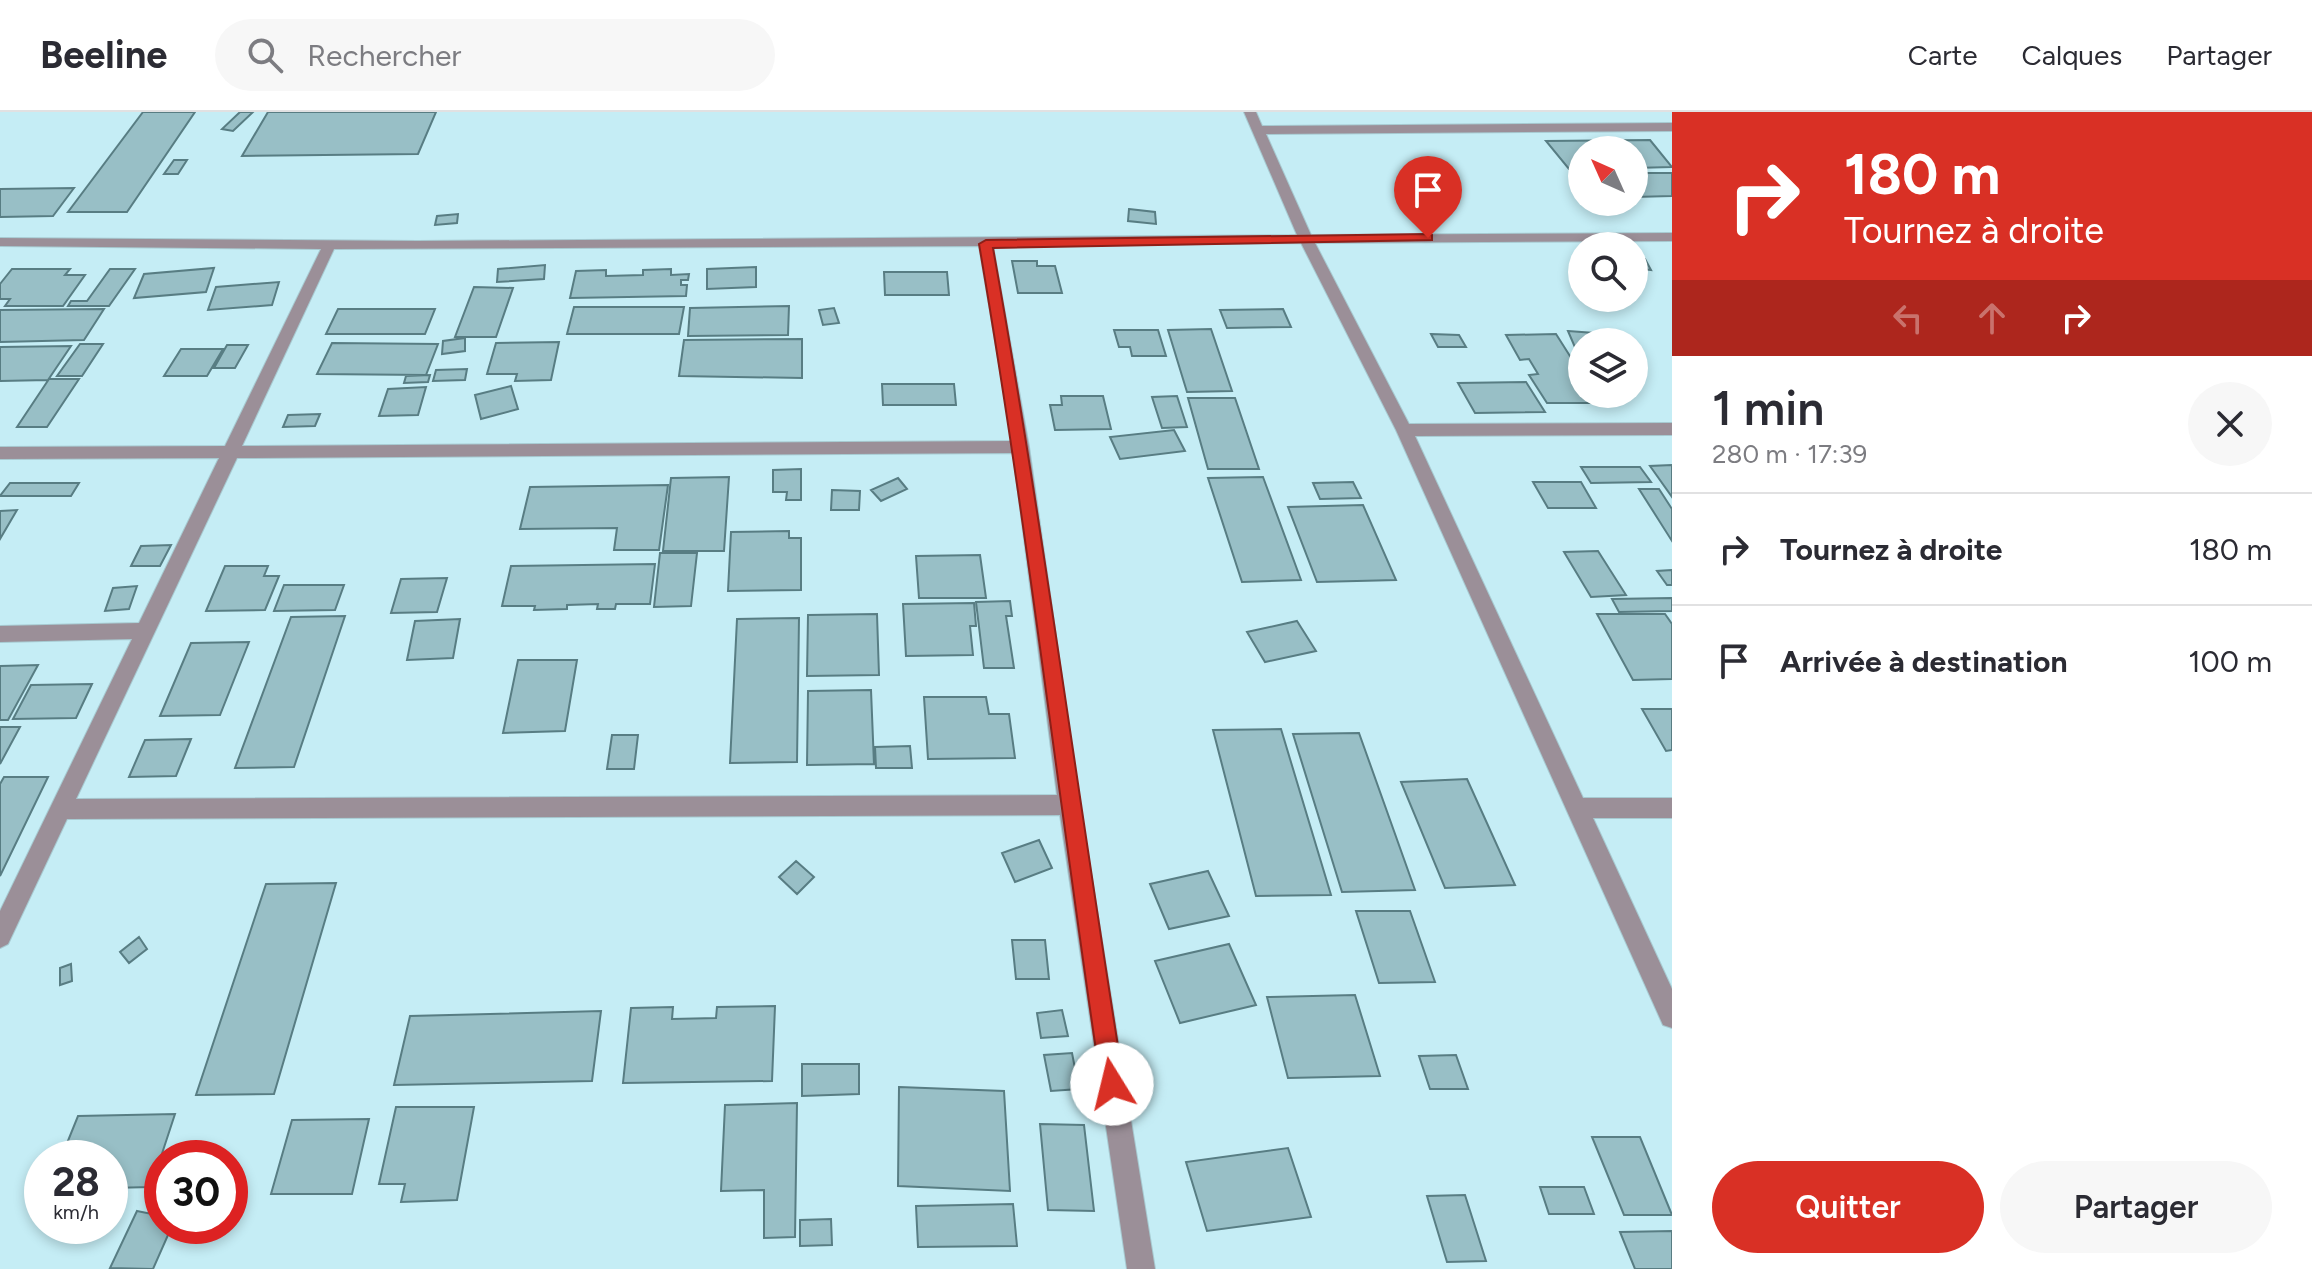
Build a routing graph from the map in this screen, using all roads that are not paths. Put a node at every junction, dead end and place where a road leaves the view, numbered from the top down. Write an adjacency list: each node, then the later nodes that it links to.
1 (1250, 112): 3 (street)
2 (1672, 127): 3 (street)
3 (1259, 130): 5 (street)
4 (1672, 237): 5 (street)
5 (1305, 238): 7 (street); 10 (street)
6 (0, 242): 8 (street)
7 (986, 244): 8 (street); 11 (street)
8 (328, 248): 13 (street)
9 (1672, 429): 10 (street)
10 (1404, 430): 17 (street)
11 (1021, 447): 13 (street); 16 (street)
12 (0, 453): 13 (street)
13 (233, 453): 14 (street)
14 (144, 631): 15 (street); 19 (street)
15 (0, 634)
16 (1069, 805): 19 (street); 22 (street)
17 (1576, 808): 18 (street); 21 (street)
18 (1672, 808)
19 (60, 809): 20 (street)
20 (0, 936)
21 (1672, 1016)
22 (1141, 1269)

